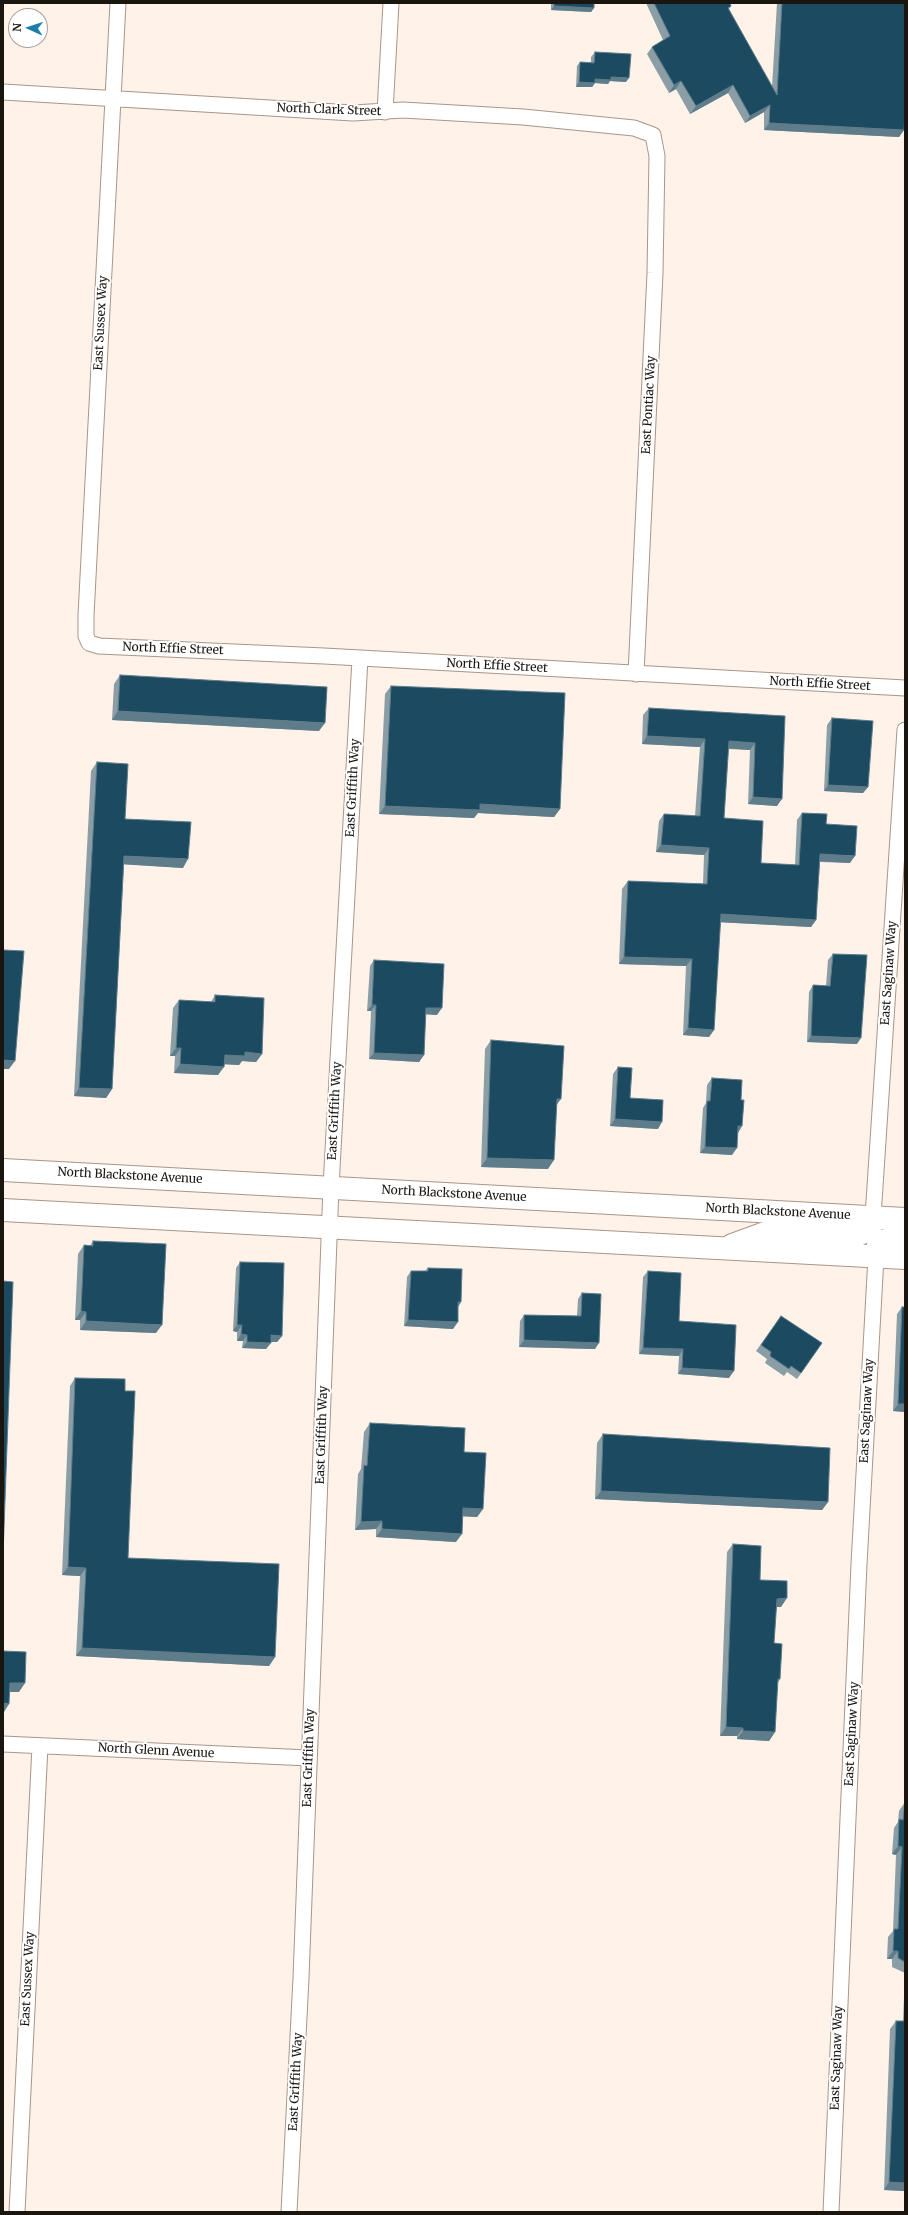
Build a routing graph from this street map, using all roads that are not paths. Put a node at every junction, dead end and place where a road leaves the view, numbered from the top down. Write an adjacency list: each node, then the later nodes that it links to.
1 (118, 3): 4 (street, East Sussex Way)
2 (391, 3): 5 (street)
3 (3, 92): 4 (street, North Clark Street)
4 (113, 98): 5 (street, North Clark Street); 7 (street, East Sussex Way)
5 (385, 112): 6 (street, North Clark Street)
6 (653, 135): 9 (street, East Pontiac Way)
7 (89, 643): 8 (street, North Effie Street)
8 (360, 658): 9 (street, North Effie Street); 13 (street, East Griffith Way)
9 (636, 674): 10 (street, North Effie Street)
10 (905, 688)
11 (905, 730): 15 (street, East Saginaw Way)
12 (3, 1170): 13 (main road, North Blackstone Avenue)
13 (331, 1187): 15 (main road, North Blackstone Avenue); 17 (street, East Griffith Way)
14 (3, 1210): 17 (main road)
15 (873, 1217): 16 (main road, North Blackstone Avenue); 19 (main road)
16 (905, 1219)
17 (330, 1227): 19 (main road); 24 (street, East Griffith Way)
18 (905, 1236): 20 (main road)
19 (724, 1248): 20 (main road)
20 (876, 1257): 21 (main road); 27 (street, East Saginaw Way)
21 (905, 1258)
22 (3, 1744): 23 (street, North Glenn Avenue)
23 (40, 1746): 24 (street, North Glenn Avenue); 25 (street, East Sussex Way)
24 (309, 1758): 26 (street, East Griffith Way)
25 (16, 2212)
26 (289, 2212)
27 (831, 2212)

